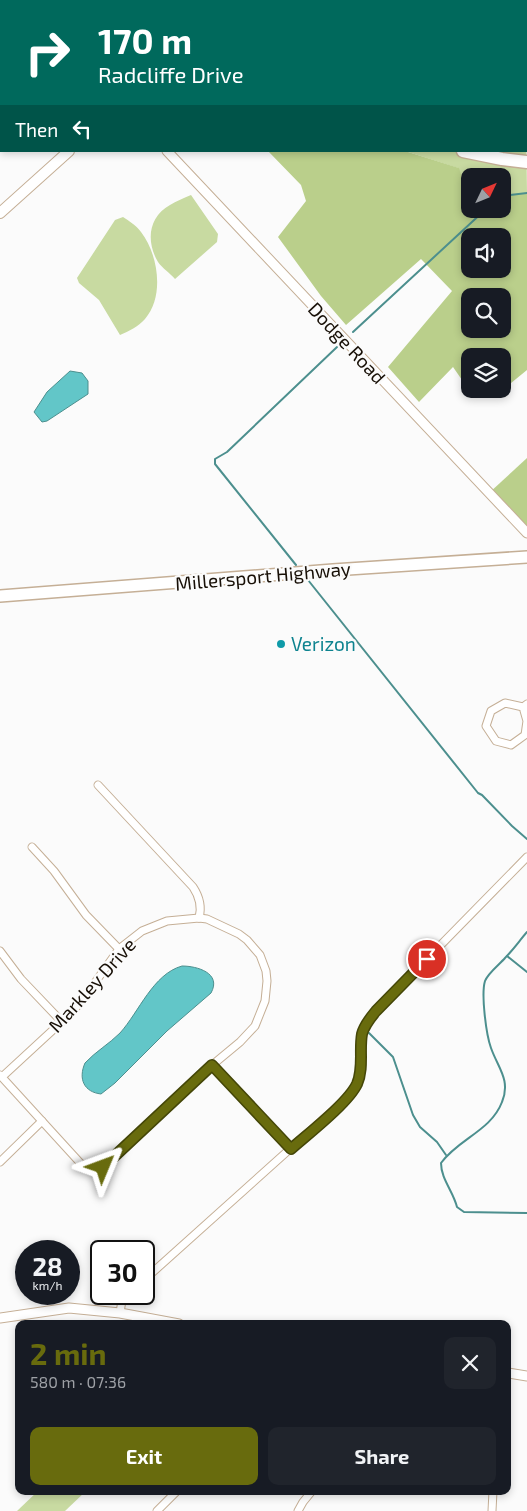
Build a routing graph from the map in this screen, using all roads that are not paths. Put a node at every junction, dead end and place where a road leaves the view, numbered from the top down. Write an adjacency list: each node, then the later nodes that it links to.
1 (68, 152): 5 (main road)
2 (168, 152): 6 (street, Dodge Road)
3 (467, 152): 4 (highway)
4 (527, 162)
5 (0, 213)
6 (527, 533)
7 (527, 557): 8 (main road, Millersport Highway)
8 (0, 596)
9 (525, 706): 9 (street)
10 (98, 785): 13 (street)
11 (32, 847): 14 (street)
12 (527, 857): 20 (street)
13 (199, 918): 14 (street, Markley Drive); 17 (street, Markley Drive)
14 (119, 949): 16 (street, Markley Drive)
15 (0, 950): 16 (street)
16 (62, 1022): 18 (street, Markley Drive)
17 (212, 1065): 19 (street, Markley Drive); 20 (street)
18 (1, 1076): 19 (street)
19 (42, 1122): 21 (street)
20 (291, 1149): 22 (street)
21 (0, 1162)
22 (155, 1270)
23 (121, 1305): 24 (street)
24 (120, 1313): 25 (street); 26 (street)
25 (0, 1318)
26 (158, 1320)
27 (511, 1373): 28 (street)
28 (527, 1376)
29 (173, 1495): 32 (street)
30 (309, 1495): 33 (street)
31 (493, 1495): 34 (street)
32 (156, 1511)
33 (298, 1511)
34 (492, 1511)

